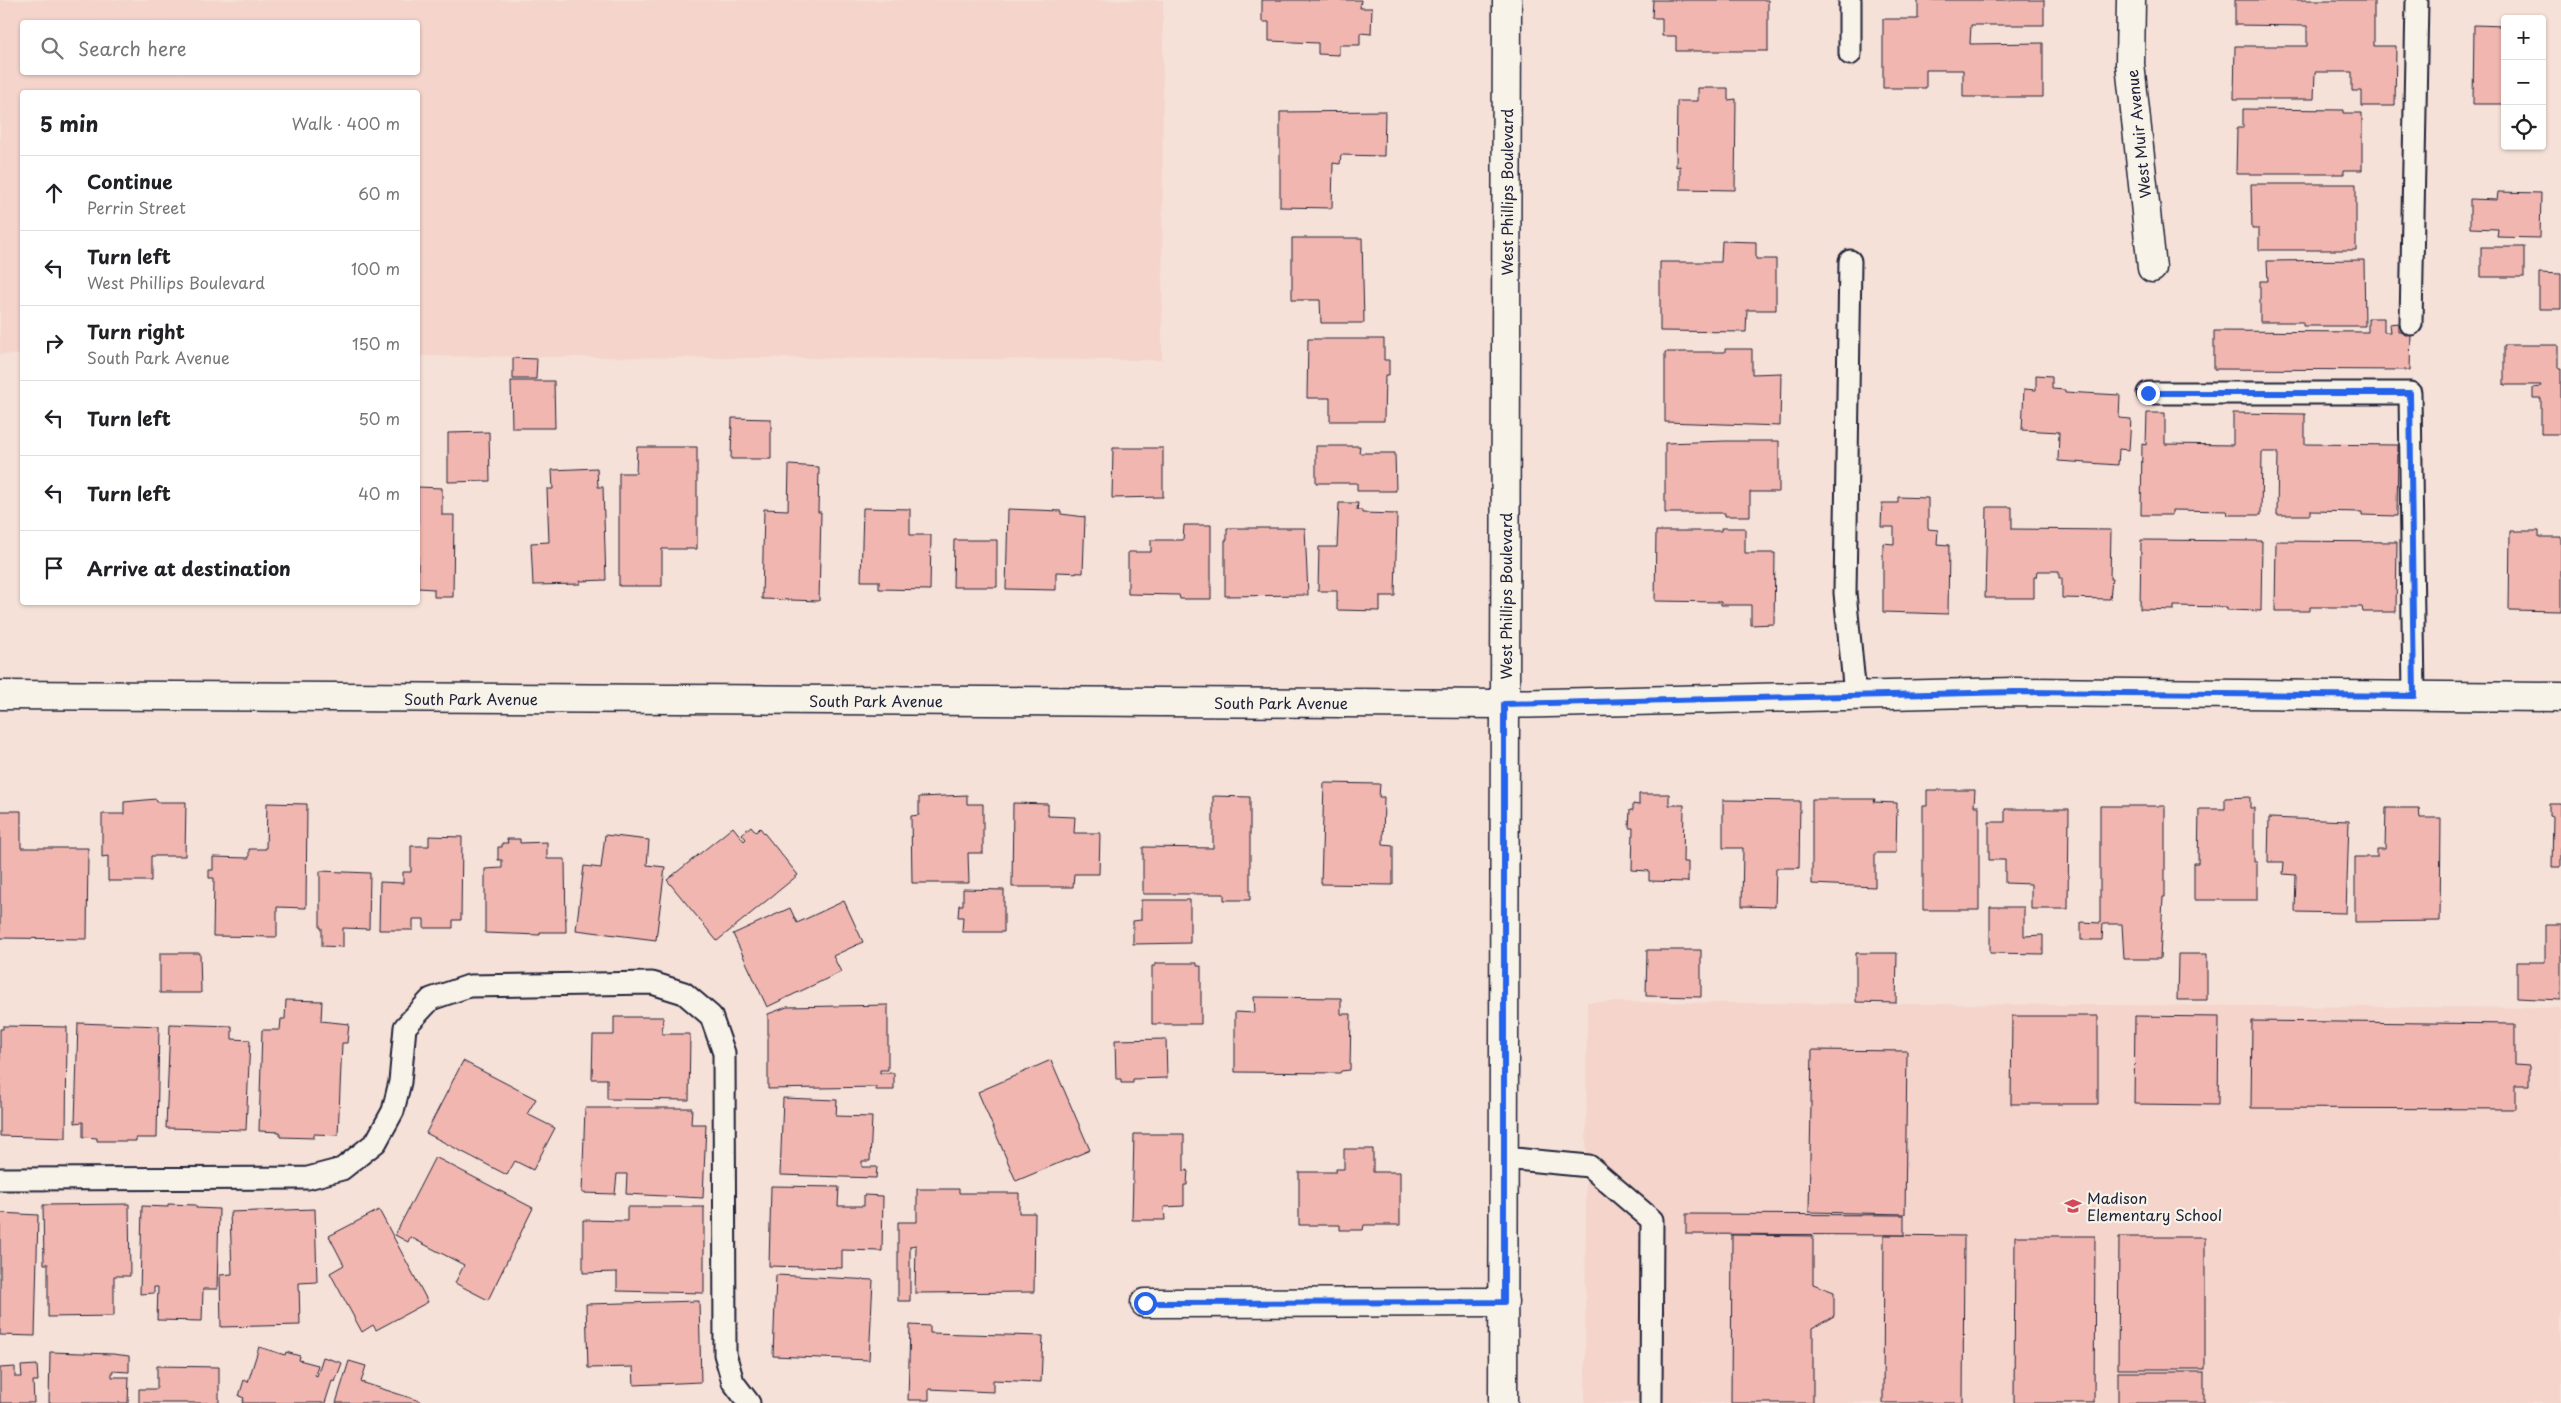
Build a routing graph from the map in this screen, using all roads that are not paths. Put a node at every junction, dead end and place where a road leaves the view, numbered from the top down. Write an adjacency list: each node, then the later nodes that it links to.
1 (1507, 0): 14 (street, West Phillips Boulevard)
2 (1850, 0): 5 (lane)
3 (2132, 0): 7 (street, West Muir Avenue)
4 (2417, 0): 8 (lane)
5 (1850, 54)
6 (1850, 261): 11 (lane)
7 (2152, 268)
8 (2411, 324)
9 (2148, 393): 12 (lane)
10 (0, 695): 14 (street, South Park Avenue)
11 (1855, 695): 12 (street, South Park Avenue); 14 (street, South Park Avenue)
12 (2414, 696): 13 (street, South Park Avenue)
13 (2561, 697)
14 (1504, 704): 15 (street, West Phillips Boulevard)
15 (1504, 1158): 17 (street, West Phillips Boulevard); 21 (lane)
16 (0, 1179): 19 (lane)
17 (1504, 1302): 18 (street); 20 (street, West Phillips Boulevard)
18 (1145, 1303)
19 (749, 1403)
20 (1503, 1403)
21 (1651, 1403)

